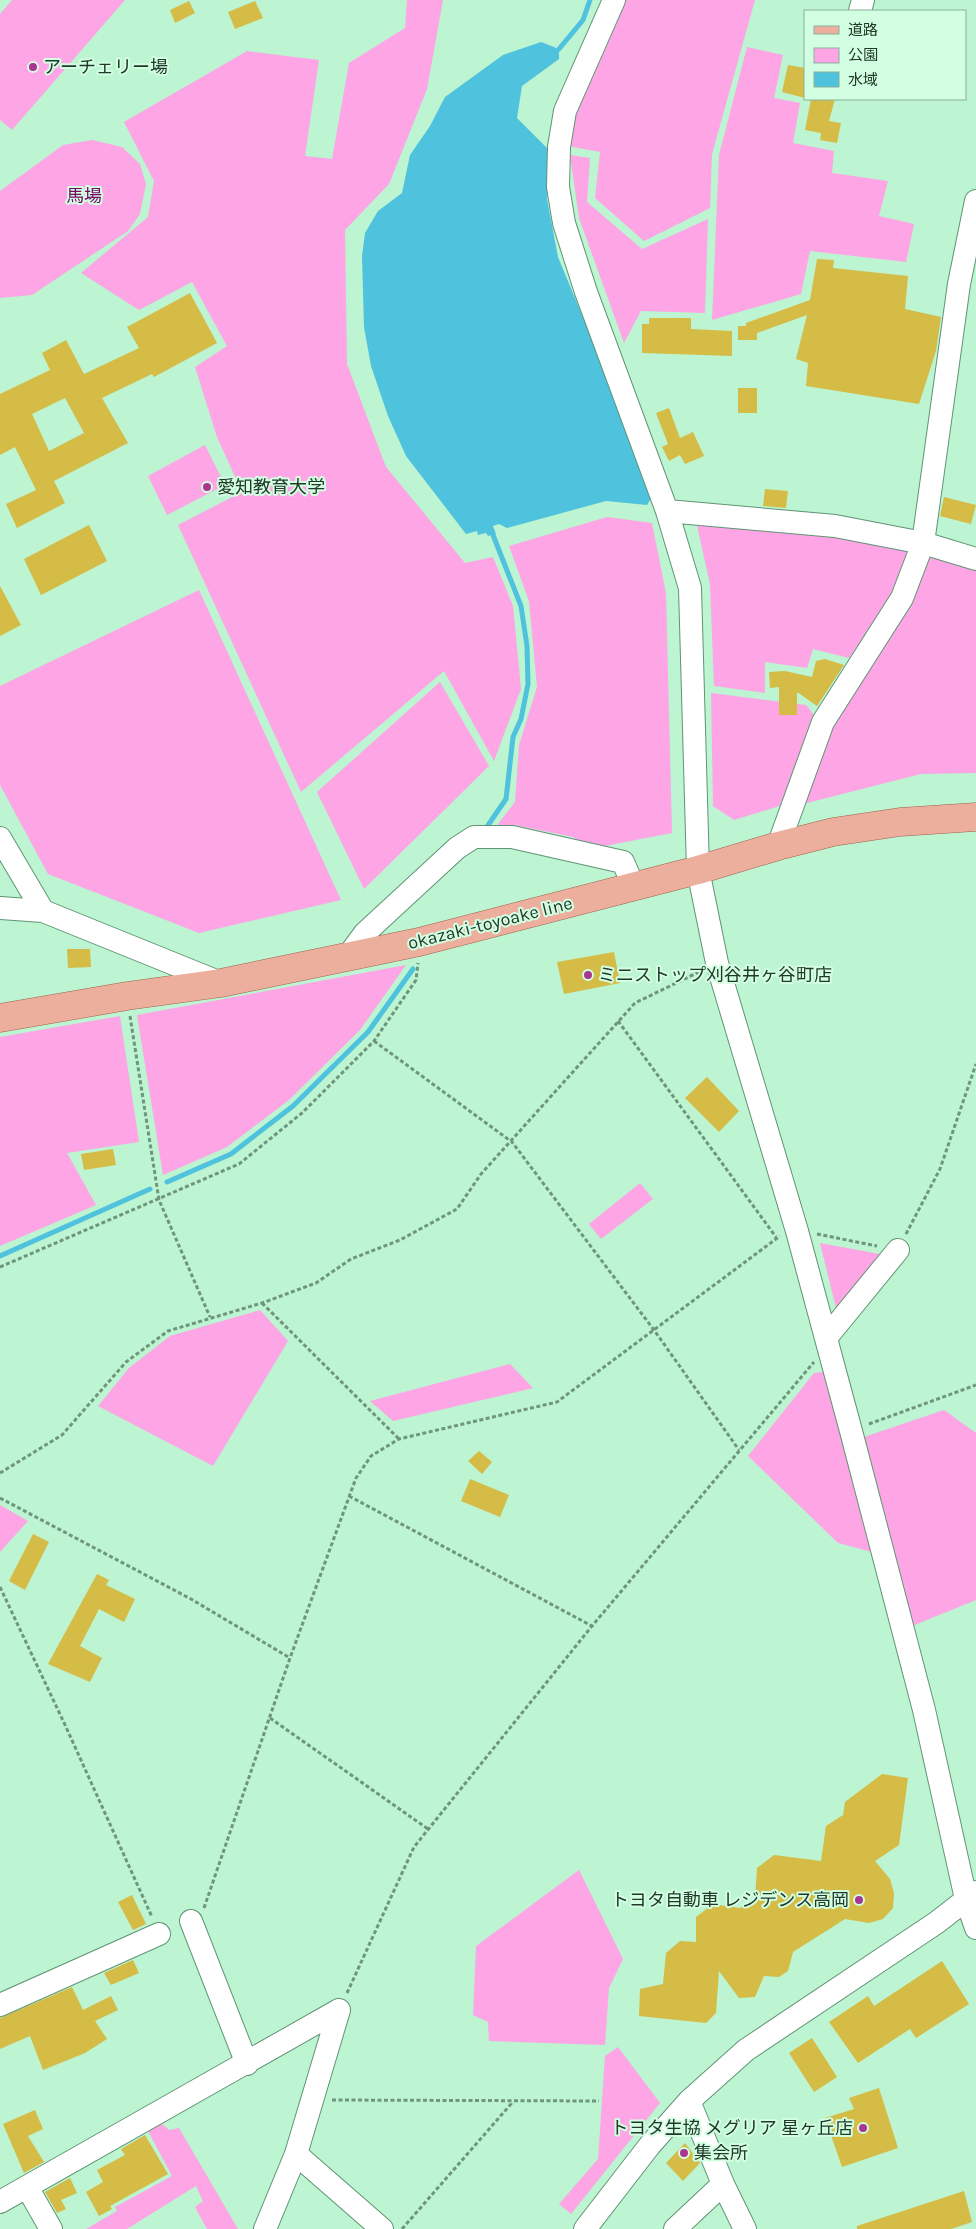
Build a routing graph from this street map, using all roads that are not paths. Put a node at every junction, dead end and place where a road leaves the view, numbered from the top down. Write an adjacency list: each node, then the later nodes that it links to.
1 (614, 0): 3 (street)
2 (976, 201): 4 (street)
3 (667, 511): 4 (street); 9 (street)
4 (923, 543): 5 (street); 8 (street)
5 (976, 559)
6 (976, 817): 8 (main road, okazaki-toyoake line)
7 (0, 838): 12 (street)
8 (778, 846): 9 (main road, okazaki-toyoake line)
9 (698, 870): 10 (main road, okazaki-toyoake line); 17 (street)
10 (634, 887): 13 (main road, okazaki-toyoake line); 13 (street)
11 (0, 908): 12 (street)
12 (43, 912): 14 (street)
13 (348, 956): 14 (main road, okazaki-toyoake line)
14 (221, 983): 15 (main road, okazaki-toyoake line)
15 (0, 1018)
16 (898, 1250): 17 (street)
17 (828, 1346): 18 (street)
18 (971, 1895): 20 (street); 24 (street)
19 (191, 1921): 23 (street)
20 (976, 1928)
21 (159, 1934): 22 (street)
22 (0, 2005)
23 (246, 2064): 25 (street); 27 (street)
24 (689, 2100): 26 (street); 32 (street)
25 (296, 2154): 30 (street); 31 (street)
26 (723, 2184): 33 (street); 34 (street)
27 (27, 2187): 28 (street); 29 (street)
28 (0, 2202)
29 (51, 2229)
30 (265, 2229)
31 (382, 2229)
32 (585, 2229)
33 (675, 2229)
34 (745, 2229)

